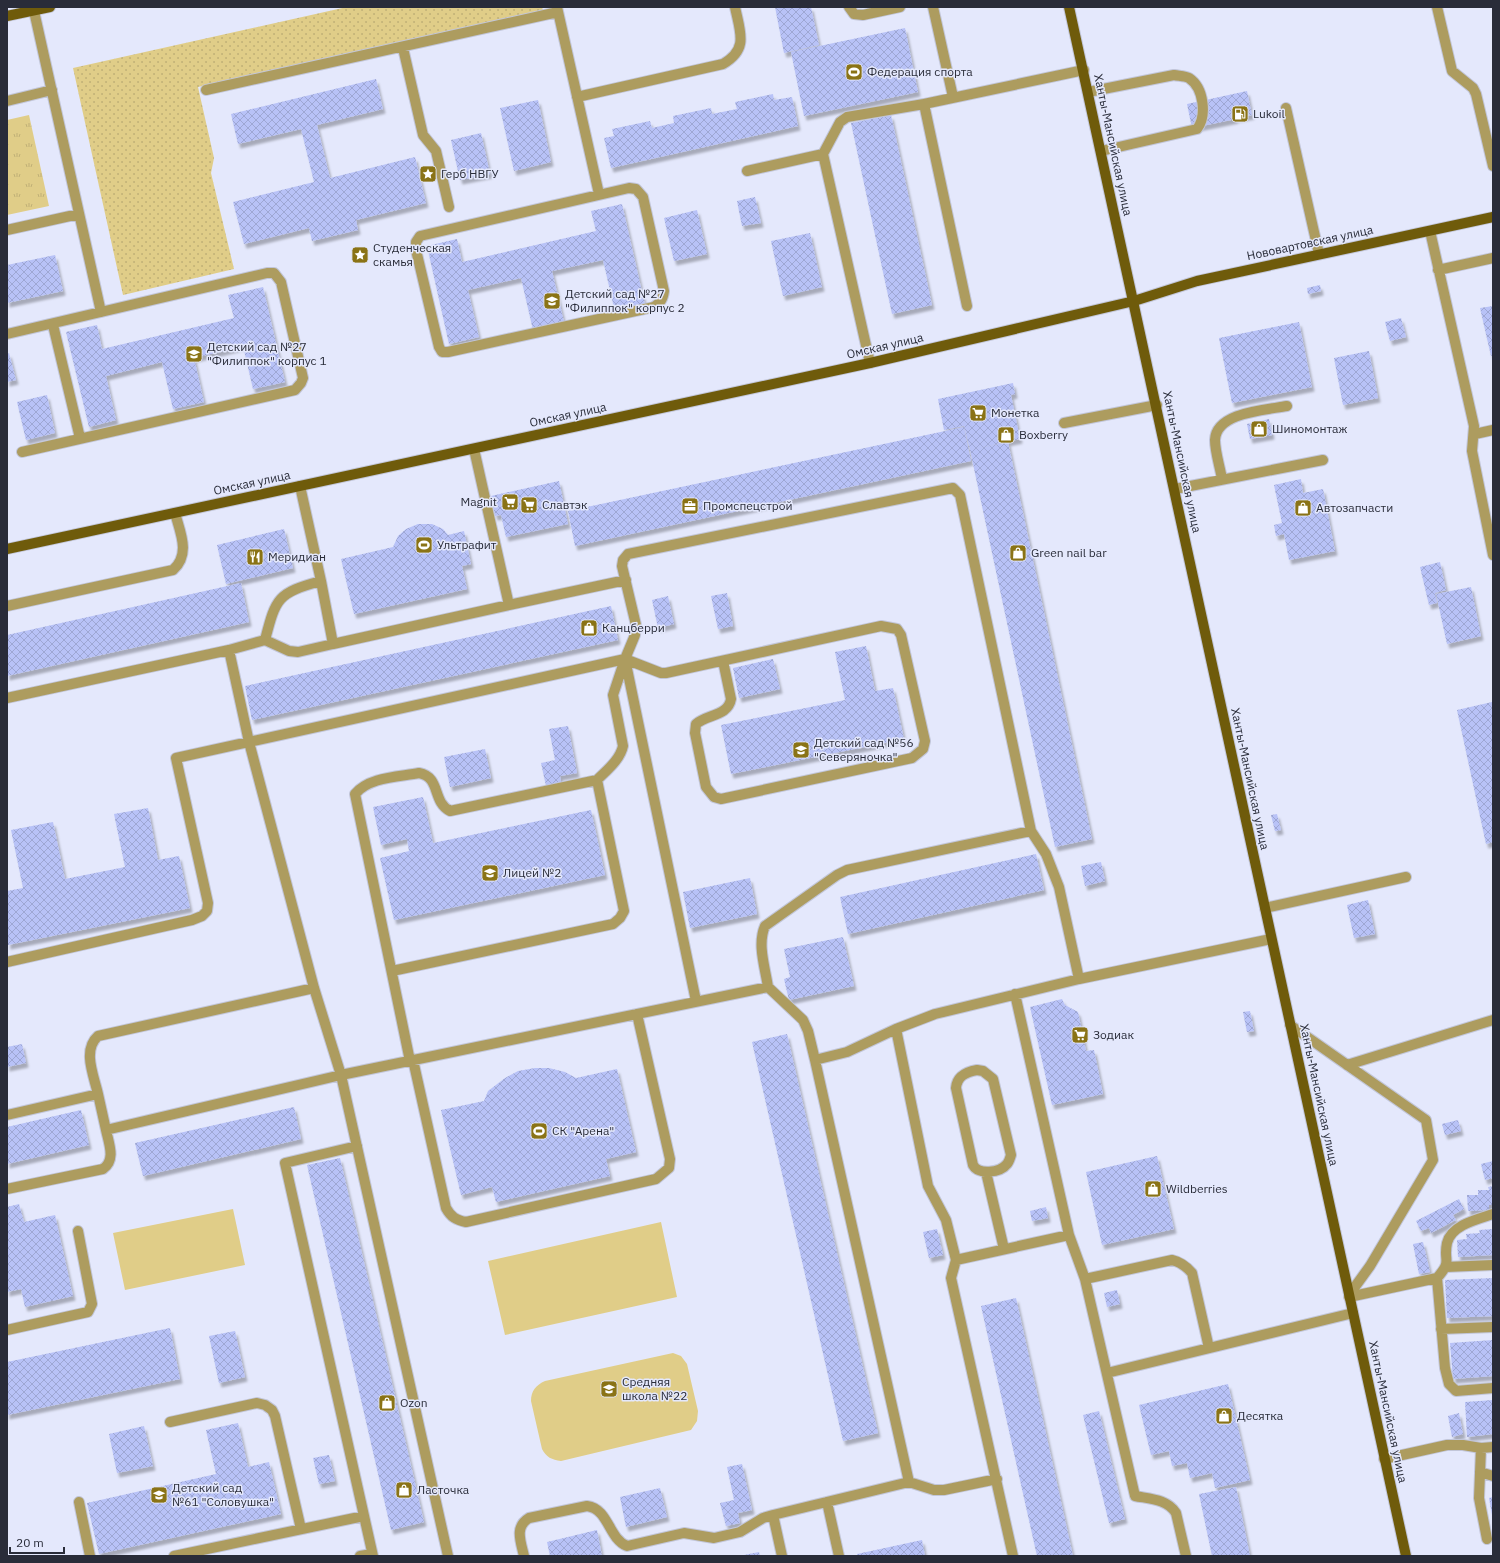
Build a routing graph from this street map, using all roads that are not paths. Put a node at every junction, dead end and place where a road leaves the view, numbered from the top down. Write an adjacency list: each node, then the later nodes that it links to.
1 (50, 7): 8 (main road)
2 (735, 7): 16 (lane)
3 (849, 7): 4 (lane)
4 (900, 7)
5 (933, 7): 17 (lane)
6 (1069, 7): 12 (main road, Ханты-Мансийская улица)
7 (1437, 7): 23 (lane)
8 (34, 10): 10 (main road); 13 (lane)
9 (558, 10): 11 (lane); 16 (lane)
10 (7, 16)
11 (403, 48): 14 (lane); 26 (lane)
12 (1084, 70): 15 (main road, Ханты-Мансийская улица); 17 (lane)
13 (52, 90): 18 (lane); 27 (lane)
14 (206, 90)
15 (1088, 92): 21 (main road, Ханты-Мансийская улица); 21 (lane)
16 (577, 97): 25 (lane)
17 (953, 98): 19 (lane)
18 (7, 101)
19 (924, 104): 22 (lane); 35 (lane)
20 (1286, 108): 31 (lane)
21 (1102, 151): 34 (main road, Ханты-Мансийская улица)
22 (823, 154): 24 (lane); 39 (lane)
23 (1493, 166)
24 (747, 171)
25 (599, 194): 25 (lane)
26 (449, 207)
27 (79, 214): 29 (lane); 36 (lane)
28 (1493, 217): 30 (main road, Нововартовская улица)
29 (7, 230)
30 (1430, 230): 31 (main road, Нововартовская улица); 33 (lane)
31 (1319, 254): 34 (main road, Нововартовская улица)
32 (1493, 258): 33 (lane)
33 (1438, 270): 44 (lane)
34 (1134, 300): 39 (main road, Омская улица); 40 (main road, Ханты-Мансийская улица)
35 (967, 306)
36 (101, 312): 37 (lane); 45 (lane)
37 (53, 325): 38 (lane); 45 (lane)
38 (7, 334)
39 (870, 363): 46 (main road, Омская улица)
40 (1157, 405): 42 (lane); 51 (main road, Ханты-Мансийская улица)
41 (1287, 406): 49 (lane)
42 (1064, 423)
43 (1493, 430): 44 (lane)
44 (1474, 434): 54 (lane)
45 (80, 438): 47 (lane)
46 (474, 449): 50 (main road, Омская улица); 57 (lane)
47 (22, 452)
48 (1323, 460): 49 (lane)
49 (1222, 479): 51 (lane)
50 (300, 486): 52 (main road, Омская улица); 56 (lane)
51 (1174, 489): 69 (main road, Ханты-Мансийская улица)
52 (175, 513): 53 (main road, Омская улица); 58 (lane)
53 (7, 549)
54 (1493, 555)
55 (626, 580): 57 (lane); 62 (lane); 67 (lane)
56 (320, 581): 59 (lane); 60 (lane)
57 (509, 605): 60 (lane)
58 (7, 606)
59 (265, 640): 60 (lane); 61 (lane)
60 (333, 644)
61 (229, 650): 64 (lane); 65 (lane)
62 (625, 659): 63 (lane); 65 (lane); 66 (lane); 77 (lane)
63 (722, 661): 63 (lane)
64 (7, 698)
65 (249, 742): 71 (lane); 75 (lane)
66 (597, 780): 72 (lane); 72 (lane)
67 (1031, 831): 73 (lane); 74 (lane)
68 (1406, 877): 69 (lane)
69 (1265, 908): 70 (main road, Ханты-Мансийская улица)
70 (1271, 939): 73 (lane); 80 (main road, Ханты-Мансийская улица)
71 (7, 962)
72 (392, 971): 83 (lane)
73 (1079, 979): 76 (lane)
74 (768, 987): 77 (lane); 82 (lane)
75 (314, 988): 85 (lane); 86 (lane)
76 (1016, 994): 81 (lane); 94 (lane)
77 (696, 1001): 78 (lane)
78 (637, 1014): 83 (lane); 83 (lane)
79 (1493, 1020): 84 (lane)
80 (1290, 1025): 84 (lane); 101 (main road, Ханты-Мансийская улица)
81 (896, 1029): 82 (lane); 96 (lane)
82 (815, 1060): 116 (lane)
83 (411, 1061): 85 (lane)
84 (1347, 1065): 101 (lane)
85 (341, 1075): 88 (lane); 89 (lane)
86 (98, 1094): 87 (lane); 88 (lane)
87 (7, 1115)
88 (106, 1130): 91 (lane)
89 (357, 1146): 119 (lane); 127 (lane)
90 (986, 1172): 90 (lane); 95 (lane)
91 (7, 1189)
92 (1493, 1214): 98 (lane)
93 (78, 1231): 104 (lane)
94 (1069, 1235): 95 (lane); 100 (lane)
95 (1004, 1249): 96 (lane)
96 (956, 1260): 115 (lane)
97 (1493, 1265): 98 (lane)
98 (1446, 1267): 99 (lane)
99 (1437, 1278): 101 (lane); 105 (lane)
100 (1085, 1279): 106 (lane); 107 (lane)
101 (1349, 1296): 102 (main road, Ханты-Мансийская улица)
102 (1353, 1313): 106 (lane); 112 (main road, Ханты-Мансийская улица)
103 (1493, 1327): 105 (lane)
104 (7, 1330)
105 (1442, 1330): 108 (lane)
106 (1209, 1348): 107 (lane)
107 (1107, 1373): 132 (lane)
108 (1493, 1388)
109 (170, 1422): 121 (lane)
110 (1493, 1447): 111 (lane)
111 (1481, 1448): 112 (lane); 113 (lane)
112 (1384, 1459): 133 (main road, Ханты-Мансийская улица)
113 (1480, 1472): 114 (lane); 122 (lane)
114 (1493, 1476)
115 (997, 1479): 116 (lane); 131 (lane)
116 (909, 1482): 118 (lane)
117 (79, 1502): 124 (lane)
118 (826, 1502): 120 (lane); 130 (lane)
119 (364, 1516): 121 (lane); 123 (lane)
120 (773, 1516): 128 (lane); 129 (lane)
121 (301, 1529): 125 (lane)
122 (1487, 1539)
123 (372, 1555): 126 (lane)
124 (90, 1556)
125 (174, 1556)
126 (360, 1556)
127 (448, 1556)
128 (524, 1556)
129 (782, 1556)
130 (839, 1556)
131 (1013, 1556)
132 (1186, 1556)
133 (1406, 1556)

